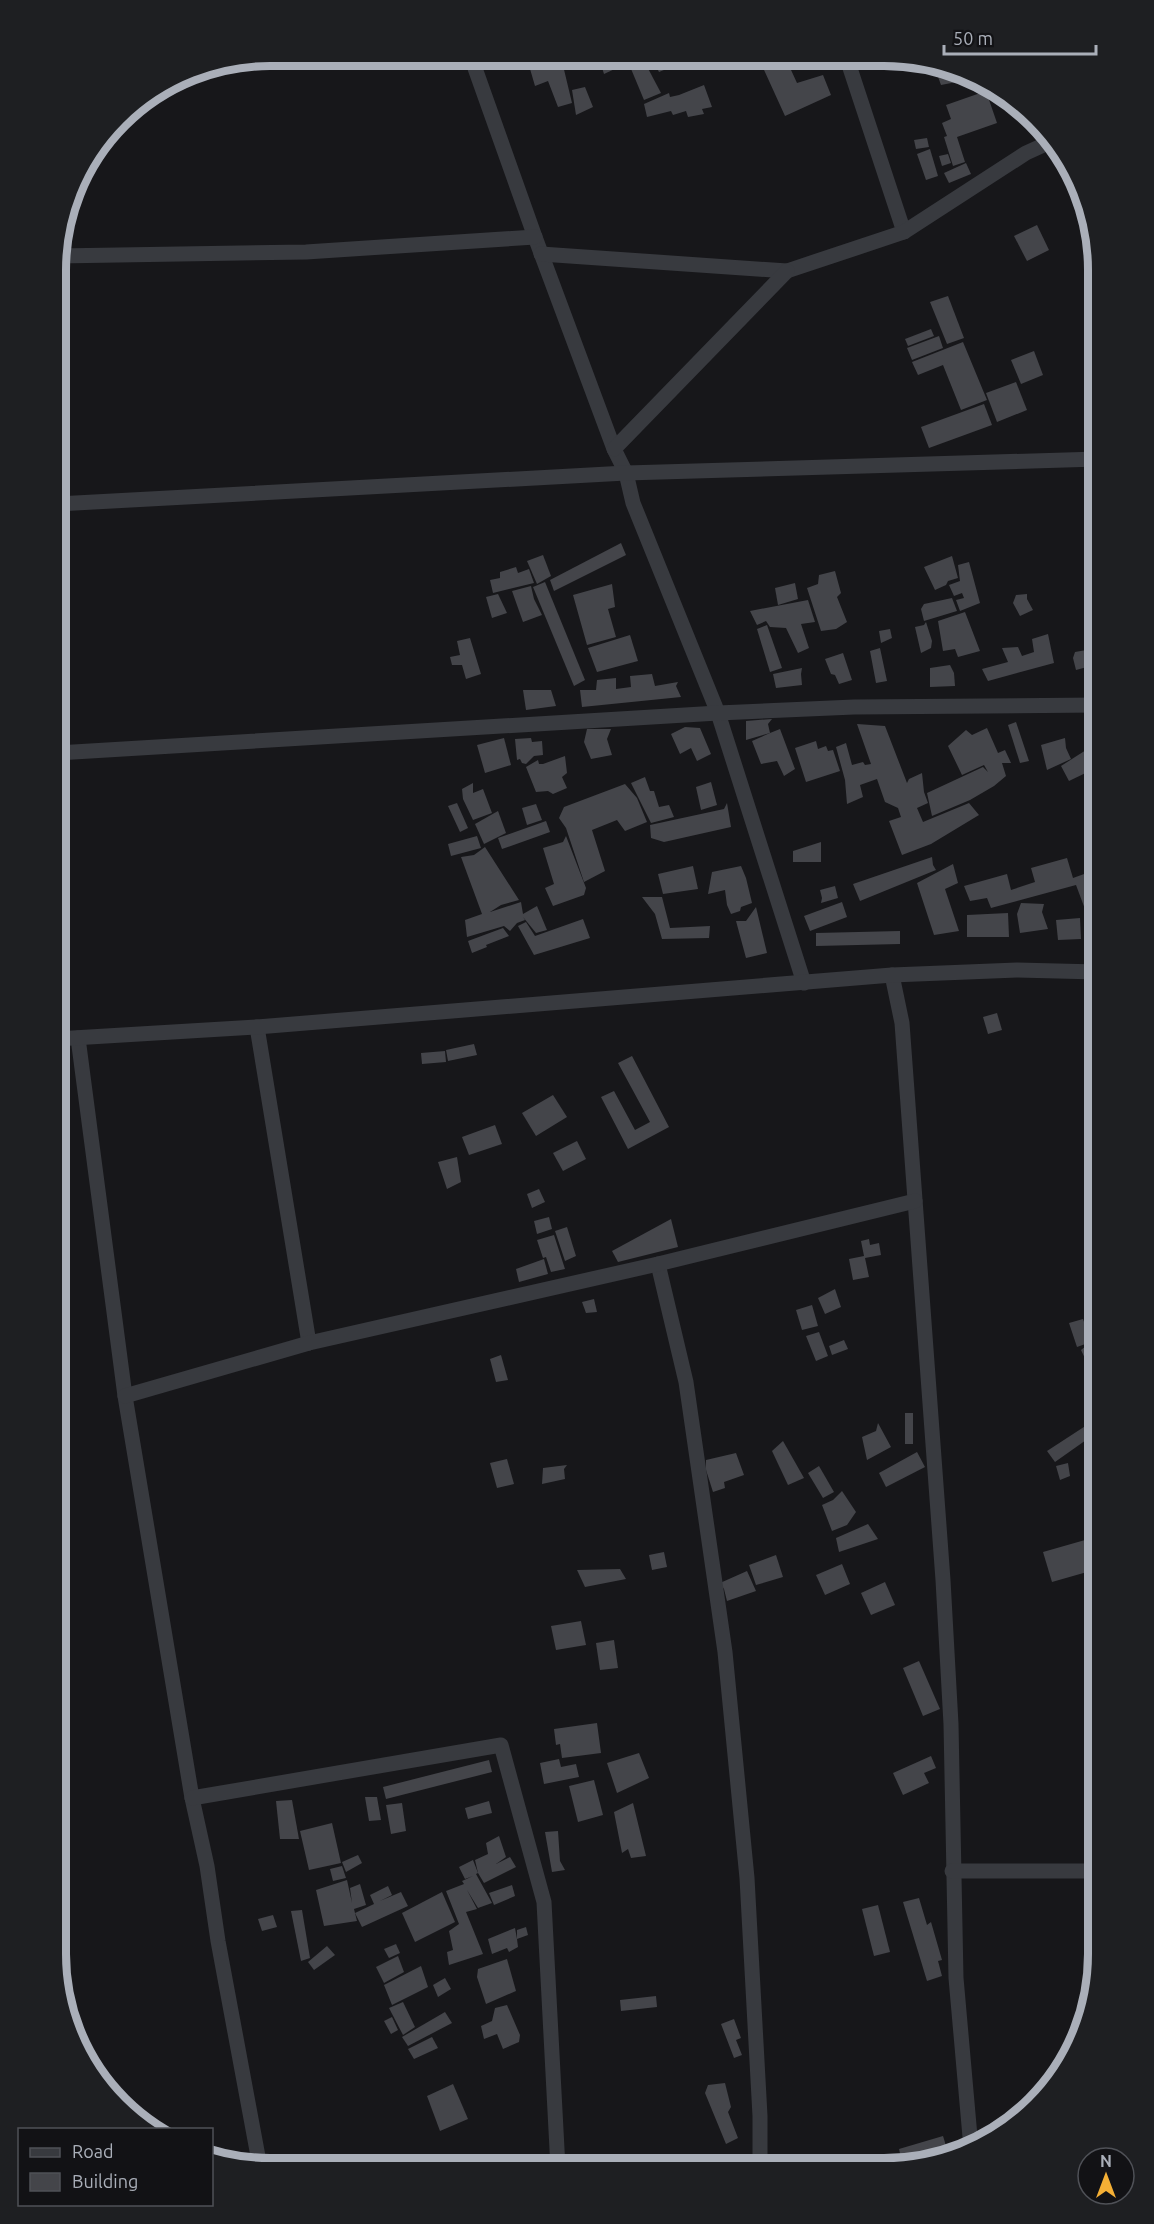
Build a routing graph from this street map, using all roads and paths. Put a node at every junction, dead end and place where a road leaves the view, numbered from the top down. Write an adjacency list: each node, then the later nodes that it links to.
1 (474, 66): 5 (street)
2 (849, 66): 4 (street)
3 (1044, 144): 4 (street)
4 (904, 232): 8 (street)
5 (535, 237): 6 (street); 7 (street)
6 (541, 254): 8 (street); 9 (street)
7 (67, 256)
8 (787, 272): 9 (street)
9 (614, 449): 11 (street)
10 (1088, 459): 11 (street)
11 (627, 473): 12 (street); 14 (street)
12 (66, 504)
13 (1088, 705): 14 (street)
14 (718, 712): 15 (street); 18 (street)
15 (66, 752)
16 (1088, 972): 17 (street)
17 (892, 975): 18 (street); 22 (street)
18 (804, 983): 19 (street)
19 (257, 1027): 20 (street); 24 (street)
20 (78, 1038): 21 (street); 25 (street)
21 (66, 1039)
22 (915, 1201): 23 (street); 27 (street)
23 (658, 1264): 24 (street); 32 (street)
24 (309, 1343): 25 (street)
25 (124, 1396): 26 (street)
26 (192, 1798): 30 (street); 31 (street)
27 (952, 1871): 28 (street); 29 (street)
28 (1088, 1871)
29 (970, 2139)
30 (258, 2157)
31 (557, 2158)
32 (760, 2158)

